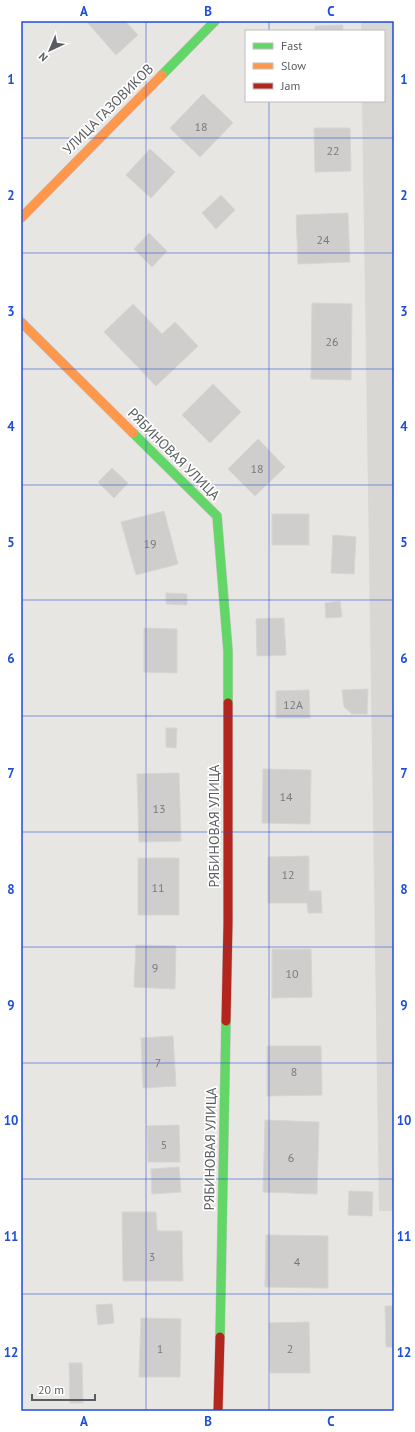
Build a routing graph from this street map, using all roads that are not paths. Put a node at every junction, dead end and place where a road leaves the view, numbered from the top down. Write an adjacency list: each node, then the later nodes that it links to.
1 (215, 21): 2 (street, УЛИЦА ГАЗОВИКОВ)
2 (21, 218)
3 (21, 322): 4 (street, РЯБИНОВАЯ УЛИЦА)
4 (218, 1411)

